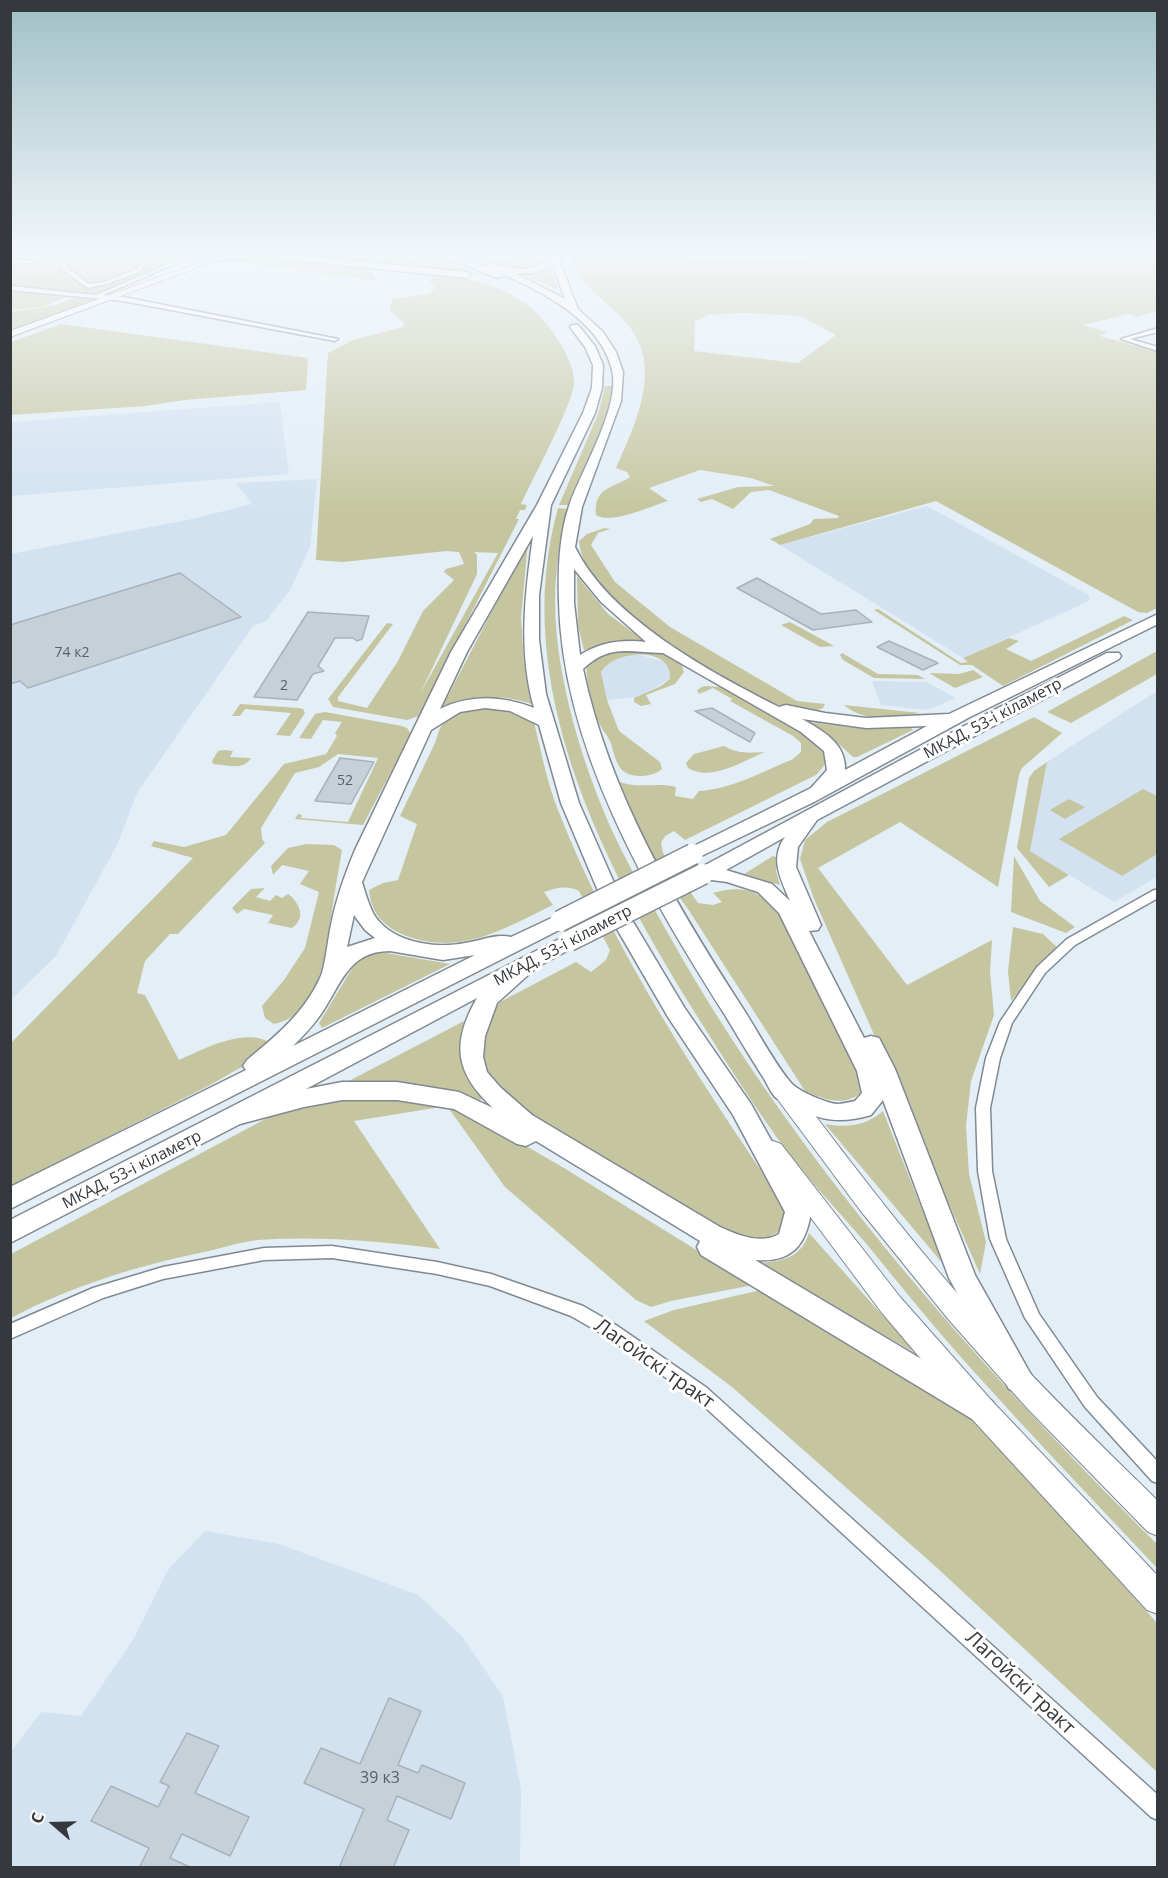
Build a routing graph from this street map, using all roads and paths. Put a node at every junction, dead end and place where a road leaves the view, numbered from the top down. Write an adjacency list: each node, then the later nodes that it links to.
1 (585, 340): 5 (highway)
2 (601, 340): 6 (highway)
3 (1126, 340): 4 (street)
4 (1158, 350)
5 (544, 505): 13 (highway); 14 (highway)
6 (568, 547): 9 (highway); 10 (highway)
7 (1158, 618): 12 (highway, МКАД, 53-і кіламетр)
8 (1158, 633): 15 (highway, МКАД, 53-і кіламетр)
9 (676, 654): 10 (highway); 11 (highway)
10 (573, 670): 24 (highway)
11 (752, 699): 12 (highway); 15 (highway)
12 (963, 713): 15 (highway, МКАД, 53-і кіламетр)
13 (545, 722): 14 (highway); 25 (highway)
14 (425, 727): 17 (highway)
15 (808, 808): 16 (highway, МКАД, 53-і кіламетр); 19 (highway, МКАД, 53-і кіламетр, bridge); 30 (highway)
16 (703, 874): 21 (highway, МКАД, 53-і кіламетр, bridge); 24 (highway)
17 (352, 882): 20 (highway); 22 (highway)
18 (1158, 893): 32 (street)
19 (538, 932): 20 (highway); 23 (highway, МКАД, 53-і кіламетр)
20 (399, 944): 22 (highway)
21 (527, 965): 25 (highway); 26 (highway, МКАД, 53-і кіламетр)
22 (332, 973): 23 (highway)
23 (227, 1089): 27 (highway, МКАД, 53-і кіламетр)
24 (784, 1091): 30 (main road)
25 (742, 1110): 31 (main road)
26 (240, 1115): 28 (highway, МКАД, 53-і кіламетр); 31 (highway)
27 (10, 1199)
28 (10, 1233)
29 (14, 1331): 35 (street, Лагойскі тракт)
30 (1019, 1380): 33 (main road)
31 (982, 1410): 34 (main road)
32 (1158, 1475)
33 (1158, 1522)
34 (1158, 1599)
35 (1158, 1810)

